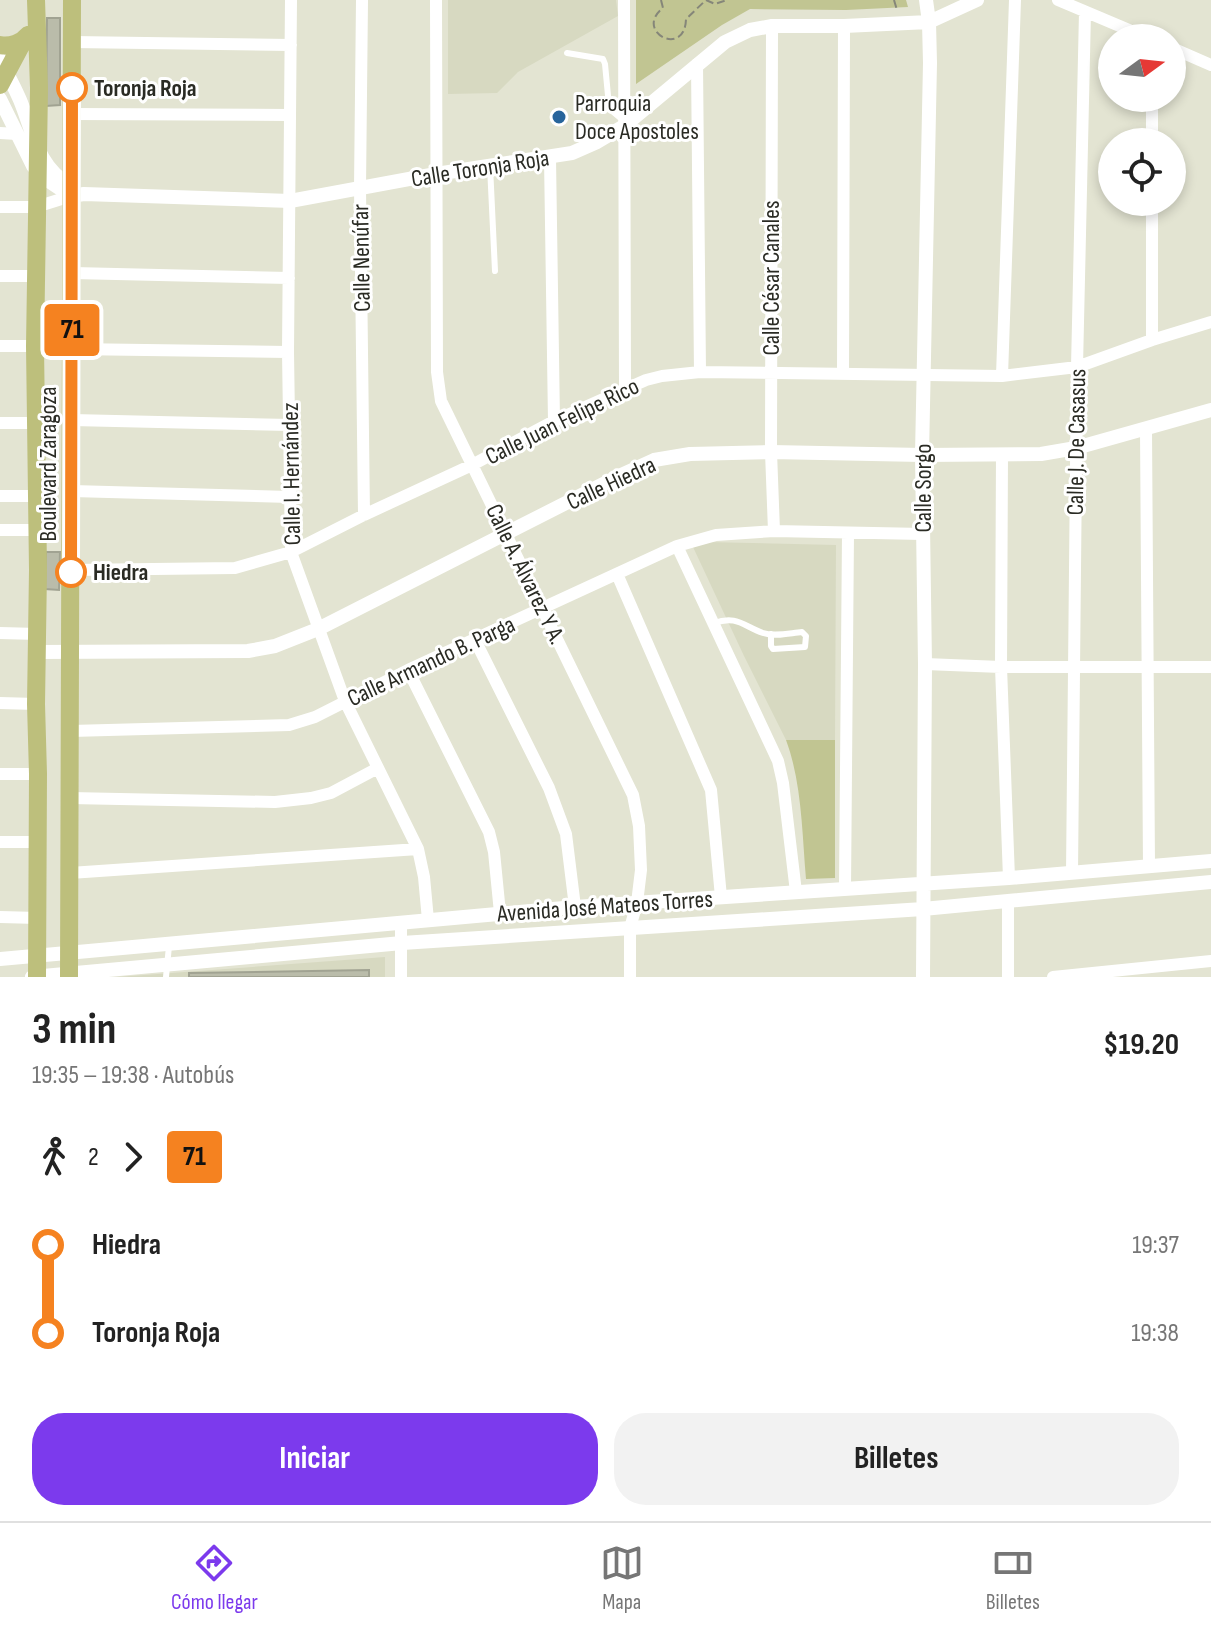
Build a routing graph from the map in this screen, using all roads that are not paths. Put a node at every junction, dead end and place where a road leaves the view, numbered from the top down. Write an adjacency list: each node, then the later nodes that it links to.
1 (36, 0): 13 (main road, Boulevard Zaragoza)
2 (72, 0): 18 (main road, Boulevard Zaragoza)
3 (291, 0): 20 (street, Calle I. Hernández)
4 (362, 0): 37 (street, Calle Nenúfar)
5 (436, 0): 36 (street, Calle A. Álvarez Y A.)
6 (624, 0): 29 (street)
7 (926, 0): 12 (street, Calle Sorgo)
8 (977, 0): 12 (street, Calle Toronja Roja)
9 (1015, 0): 59 (street)
10 (1058, 0): 11 (street)
11 (1085, 12): 14 (street); 54 (street, Calle J. De Casasus)
12 (929, 22): 16 (street, Calle Toronja Roja); 58 (street, Calle Sorgo)
13 (37, 23): 17 (main road); 32 (main road, Boulevard Zaragoza)
14 (1114, 24)
15 (772, 26): 16 (street, Calle Toronja Roja); 23 (street, Calle Toronja Roja); 56 (street, Calle César Canales)
16 (844, 26): 57 (street)
17 (25, 38): 19 (main road); 25 (main road)
18 (72, 42): 20 (street); 27 (main road, Boulevard Zaragoza)
19 (0, 45)
20 (291, 45): 28 (street, Calle I. Hernández)
21 (567, 53): 29 (lane)
22 (1186, 54): 24 (street)
23 (697, 64): 29 (street, Calle Toronja Roja); 55 (street)
24 (1211, 65)
25 (2, 73): 32 (street)
26 (0, 99): 31 (street)
27 (71, 114): 28 (street); 38 (main road, Boulevard Zaragoza)
28 (289, 115): 39 (street, Calle I. Hernández)
29 (624, 123): 33 (street, Calle Toronja Roja); 60 (street)
30 (0, 133): 31 (street)
31 (17, 134): 35 (street)
32 (38, 151): 35 (main road, Boulevard Zaragoza); 38 (street)
33 (550, 158): 34 (street, Calle Toronja Roja); 63 (street)
34 (490, 166): 36 (street, Calle Toronja Roja); 43 (lane)
35 (38, 172): 38 (street); 41 (main road, Boulevard Zaragoza)
36 (436, 174): 37 (street, Calle Toronja Roja); 72 (street, Calle A. Álvarez Y A.)
37 (360, 188): 39 (street, Calle Toronja Roja); 77 (street, Calle Nenúfar)
38 (75, 192): 39 (street, Calle Toronja Roja); 41 (street); 44 (main road, Boulevard Zaragoza)
39 (290, 201): 47 (street, Calle I. Hernández)
40 (0, 207): 41 (street)
41 (36, 207): 46 (main road, Boulevard Zaragoza)
42 (1152, 216): 49 (street)
43 (495, 271)
44 (73, 273): 47 (street); 52 (main road, Boulevard Zaragoza)
45 (0, 276): 46 (street)
46 (36, 276): 51 (main road, Boulevard Zaragoza)
47 (289, 278): 53 (street, Calle I. Hernández)
48 (1211, 322): 49 (street, Calle Juan Felipe Rico)
49 (1152, 340): 54 (street, Calle Juan Felipe Rico)
50 (0, 346): 51 (street)
51 (35, 346): 65 (main road, Boulevard Zaragoza)
52 (72, 349): 53 (street); 62 (main road, Boulevard Zaragoza)
53 (288, 352): 66 (street, Calle I. Hernández)
54 (1077, 367): 59 (street, Calle Juan Felipe Rico); 68 (street, Calle J. De Casasus)
55 (700, 372): 56 (street, Calle Juan Felipe Rico); 60 (street, Calle Juan Felipe Rico)
56 (771, 373): 57 (street, Calle Juan Felipe Rico); 69 (street, Calle César Canales)
57 (843, 373): 58 (street, Calle Juan Felipe Rico)
58 (924, 375): 59 (street, Calle Juan Felipe Rico); 71 (street, Calle Sorgo)
59 (1002, 376)
60 (625, 389): 63 (street, Calle Juan Felipe Rico)
61 (1211, 410): 67 (street, Calle Hiedra)
62 (72, 420): 66 (street); 73 (main road, Boulevard Zaragoza)
63 (554, 421): 72 (street, Calle Juan Felipe Rico)
64 (0, 423): 65 (street)
65 (36, 423): 75 (main road, Boulevard Zaragoza)
66 (290, 425): 76 (street, Calle I. Hernández)
67 (1146, 430): 68 (street, Calle Hiedra); 99 (street)
68 (1076, 448): 70 (street, Calle Hiedra); 97 (street, Calle J. De Casasus)
69 (771, 452): 71 (street, Calle Hiedra); 80 (street, Calle César Canales); 82 (street, Calle Hiedra)
70 (1002, 454): 71 (street, Calle Hiedra); 98 (street)
71 (922, 455): 83 (street, Calle Sorgo)
72 (472, 465): 77 (street, Calle Juan Felipe Rico); 82 (street, Calle A. Álvarez Y A.)
73 (72, 491): 76 (street); 86 (main road, Boulevard Zaragoza)
74 (0, 496): 75 (street)
75 (37, 496): 79 (main road, Boulevard Zaragoza)
76 (290, 497): 85 (street, Calle I. Hernández)
77 (364, 515): 85 (street, Calle Juan Felipe Rico)
78 (0, 530): 79 (street)
79 (38, 530): 94 (main road, Boulevard Zaragoza)
80 (774, 531): 81 (street, Calle Armando B. Parga); 84 (street, Calle Armando B. Parga)
81 (848, 533): 83 (street, Calle Armando B. Parga); 120 (street)
82 (506, 534): 88 (street, Calle A. Álvarez Y A.); 90 (street, Calle Hiedra)
83 (923, 534): 96 (street, Calle Sorgo)
84 (677, 546): 87 (street, Calle Armando B. Parga); 89 (street)
85 (291, 552): 86 (street, Calle Juan Felipe Rico); 90 (street, Calle I. Hernández)
86 (71, 570): 95 (main road, Boulevard Zaragoza)
87 (617, 574): 88 (street, Calle Armando B. Parga); 122 (street)
88 (543, 608): 93 (street, Calle Armando B. Parga); 124 (street, Calle A. Álvarez Y A.)
89 (713, 623): 92 (lane); 121 (street)
90 (318, 629): 95 (street, Calle Hiedra); 102 (street, Calle I. Hernández)
91 (0, 633): 94 (street)
92 (771, 634): 92 (lane)
93 (475, 640): 101 (street, Calle Armando B. Parga); 125 (street)
94 (37, 643): 95 (street, Calle Hiedra); 104 (main road, Boulevard Zaragoza)
95 (70, 653): 105 (main road, Boulevard Zaragoza)
96 (925, 664): 98 (street); 119 (street, Calle Sorgo)
97 (1074, 666): 98 (street); 99 (street); 116 (street, Calle J. De Casasus)
98 (1001, 667): 117 (street)
99 (1148, 667): 100 (street); 114 (street)
100 (1211, 667)
101 (408, 670): 102 (street, Calle Armando B. Parga); 127 (street)
102 (345, 701): 105 (street, Calle Armando B. Parga); 106 (street, Calle I. Hernández)
103 (0, 703): 104 (street)
104 (36, 704): 108 (main road, Boulevard Zaragoza)
105 (71, 731): 109 (main road, Boulevard Zaragoza)
106 (378, 768): 109 (street); 112 (street, Calle I. Hernández)
107 (0, 774): 108 (street)
108 (38, 774): 111 (main road, Boulevard Zaragoza)
109 (70, 798): 115 (main road, Boulevard Zaragoza)
110 (0, 842): 111 (street)
111 (38, 842): 129 (main road, Boulevard Zaragoza)
112 (418, 849): 115 (street); 130 (street, Calle I. Hernández)
113 (1211, 861): 114 (street, Avenida José Mateos Torres)
114 (1149, 867): 116 (street, Avenida José Mateos Torres)
115 (70, 873): 136 (main road, Boulevard Zaragoza)
116 (1072, 873): 117 (street, Avenida José Mateos Torres)
117 (1009, 878): 119 (street, Avenida José Mateos Torres)
118 (1211, 882): 123 (street, Avenida José Mateos Torres)
119 (923, 883): 120 (street, Avenida José Mateos Torres); 126 (street, Calle Sorgo)
120 (845, 889): 121 (street, Avenida José Mateos Torres)
121 (796, 892): 122 (street, Avenida José Mateos Torres)
122 (721, 897): 124 (street, Avenida José Mateos Torres)
123 (1008, 901): 126 (street, Avenida José Mateos Torres); 147 (street)
124 (637, 903): 125 (street, Avenida José Mateos Torres); 132 (street, Calle A. Álvarez Y A.)
125 (575, 907): 127 (street, Avenida José Mateos Torres)
126 (923, 909): 132 (street, Avenida José Mateos Torres); 146 (street, Calle Sorgo)
127 (500, 913): 130 (street, Avenida José Mateos Torres)
128 (0, 917): 129 (street)
129 (38, 918): 137 (main road, Boulevard Zaragoza)
130 (428, 920): 131 (street, Avenida José Mateos Torres)
131 (401, 922): 133 (street, Avenida José Mateos Torres); 134 (street)
132 (630, 928): 134 (street, Avenida José Mateos Torres); 145 (street, Calle A. Álvarez Y A.)
133 (169, 943): 135 (street, Avenida José Mateos Torres); 140 (lane)
134 (402, 943): 140 (street, Avenida José Mateos Torres); 144 (street)
135 (120, 947): 136 (street, Avenida José Mateos Torres); 141 (lane)
136 (69, 951): 137 (street, Avenida José Mateos Torres); 142 (main road, Boulevard Zaragoza)
137 (38, 954): 138 (street, Avenida José Mateos Torres); 143 (main road, Boulevard Zaragoza)
138 (0, 959)
139 (1211, 961): 148 (street)
140 (167, 970): 141 (street, Avenida José Mateos Torres)
141 (128, 972): 142 (street, Avenida José Mateos Torres)
142 (69, 975): 143 (street, Avenida José Mateos Torres)
143 (35, 977)
144 (401, 977)
145 (630, 977)
146 (923, 977)
147 (1008, 977)
148 (1053, 977)

